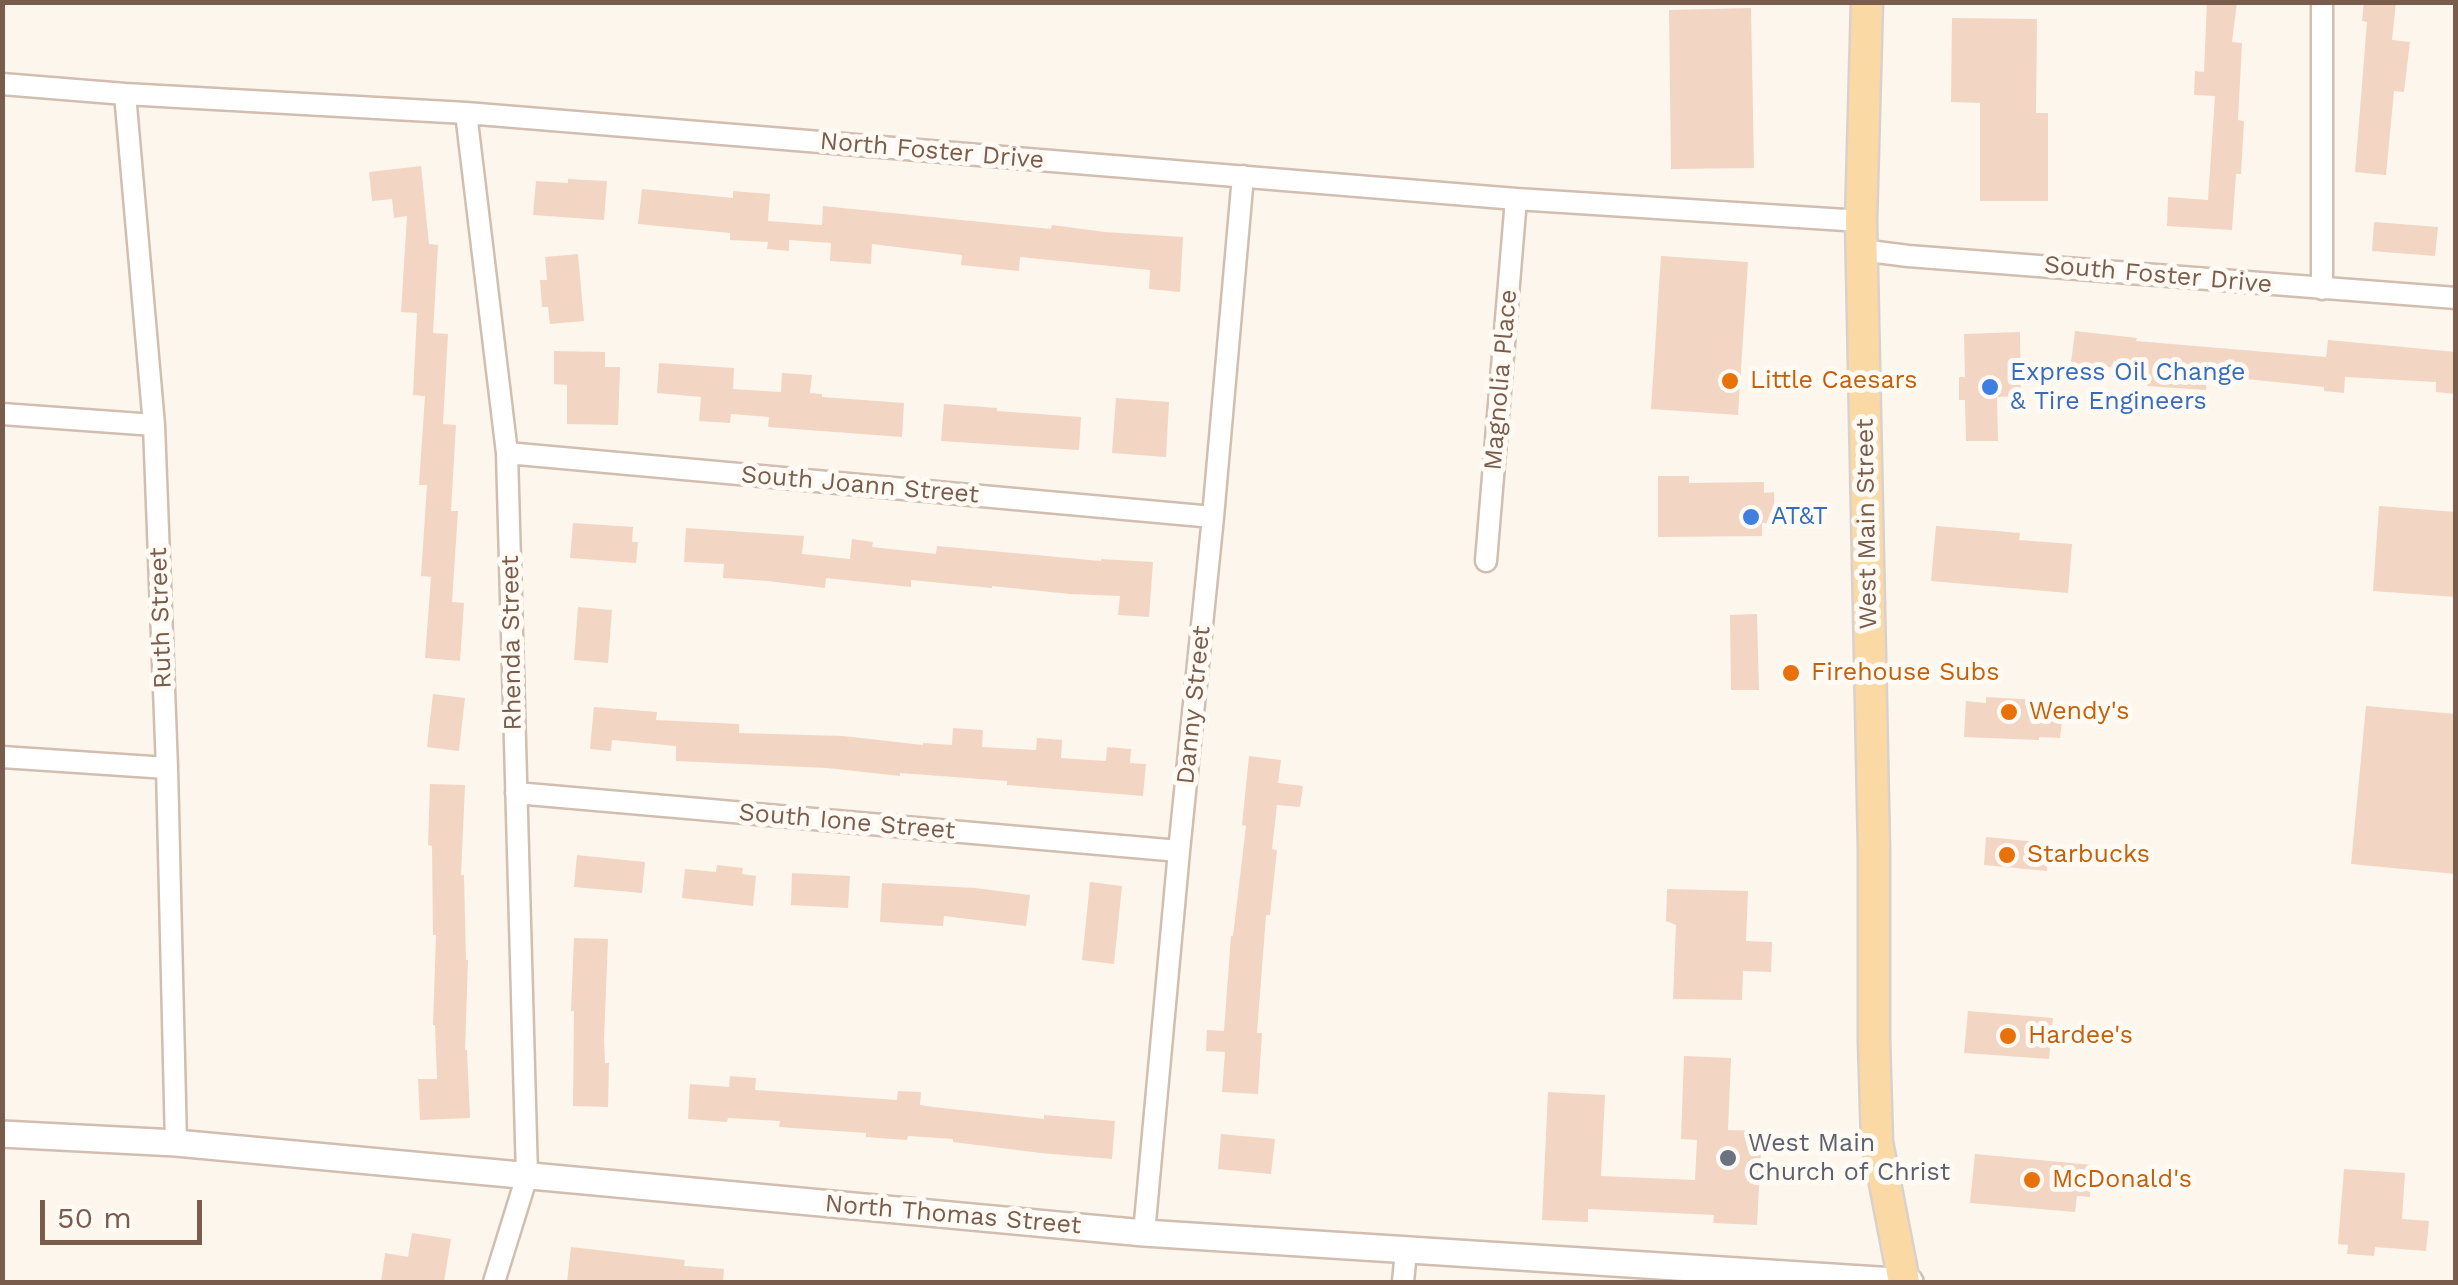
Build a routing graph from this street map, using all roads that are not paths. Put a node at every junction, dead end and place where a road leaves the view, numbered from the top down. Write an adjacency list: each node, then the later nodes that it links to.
1 (1867, 2): 8 (main road, West Main Street)
2 (2322, 2): 9 (street)
3 (2, 84): 4 (street, North Foster Drive)
4 (125, 94): 5 (street, North Foster Drive); 12 (street, Ruth Street)
5 (466, 113): 6 (street, North Foster Drive); 13 (street, Rhenda Street)
6 (1243, 176): 7 (street, North Foster Drive); 14 (street, Danny Street)
7 (1516, 198): 8 (street, North Foster Drive); 15 (street, Magnolia Place)
8 (1861, 235): 9 (street, South Foster Drive); 27 (main road, West Main Street)
9 (2322, 289): 10 (street, South Foster Drive)
10 (2456, 298)
11 (2, 414): 12 (street)
12 (154, 424): 17 (street, Ruth Street)
13 (507, 453): 14 (street, South Joann Street); 18 (street, Rhenda Street)
14 (1213, 516): 19 (street, Danny Street)
15 (1486, 562)
16 (2, 757): 17 (street)
17 (167, 768): 21 (street, Ruth Street)
18 (516, 794): 19 (street, South Ione Street); 22 (street, Rhenda Street)
19 (1178, 852): 23 (street, Danny Street)
20 (2, 1134): 21 (street, North Thomas Street)
21 (176, 1142): 22 (street, North Thomas Street)
22 (527, 1176): 23 (street, North Thomas Street); 25 (street, Rhenda Street)
23 (1144, 1233): 24 (street, North Thomas Street)
24 (1406, 1251): 26 (street); 27 (street, North Thomas Street)
25 (494, 1282)
26 (1403, 1282)
27 (1906, 1282)

